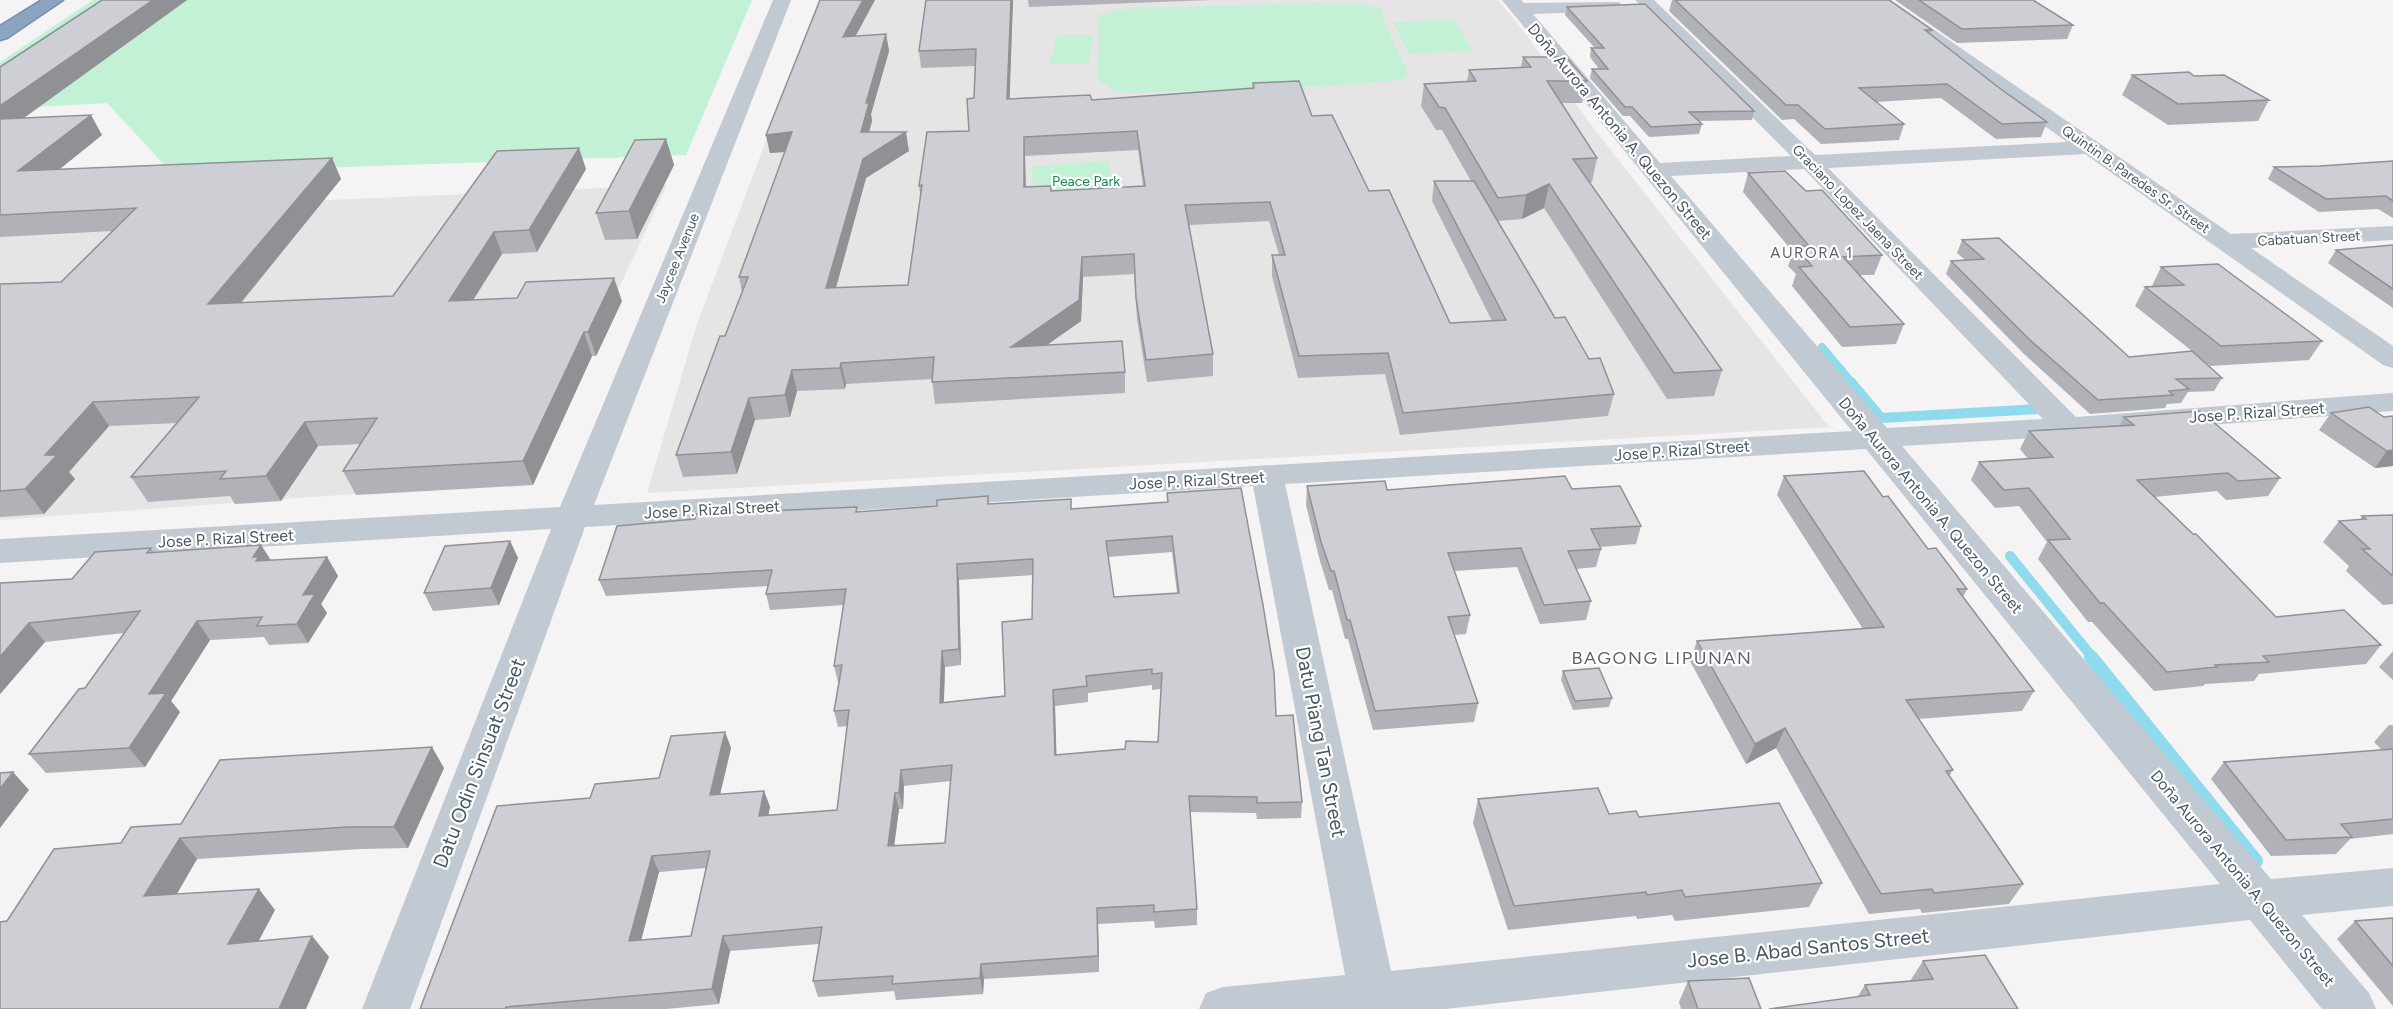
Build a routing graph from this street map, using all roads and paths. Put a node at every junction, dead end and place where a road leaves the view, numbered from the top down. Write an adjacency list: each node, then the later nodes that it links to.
1 (54, 0): 6 (highway)
2 (782, 0): 17 (street, Jaycee Avenue)
3 (1879, 0): 7 (street, Quintin B. Paredes Sr. Street)
4 (1655, 3): 5 (street); 8 (street, Graciano Lopez Jaena Street)
5 (1515, 4): 9 (street, Doña Aurora Antonia A. Quezon Street)
6 (0, 34)
7 (2092, 147): 8 (street); 11 (street, Quintin B. Paredes Sr. Street)
8 (1809, 161): 9 (street); 14 (street, Graciano Lopez Jaena Street)
9 (1652, 170): 15 (street, Doña Aurora Antonia A. Quezon Street)
10 (2393, 234): 11 (street, Cabatuan Street)
11 (2226, 242): 12 (street, Quintin B. Paredes Sr. Street)
12 (2393, 359)
13 (2393, 402): 14 (street, Jose P. Rizal Street)
14 (2068, 427): 15 (street, Jose P. Rizal Street)
15 (1875, 438): 16 (street, Jose P. Rizal Street); 20 (street, Doña Aurora Antonia A. Quezon Street)
16 (1267, 476): 17 (street, Jose P. Rizal Street); 21 (street, Datu Piang Tan Street)
17 (572, 517): 18 (street, Jose P. Rizal Street); 22 (street, Datu Odin Sinsuat Street)
18 (0, 551)
19 (2393, 887): 20 (street, Jose B. Abad Santos Street)
20 (2261, 899): 21 (street, Jose B. Abad Santos Street); 24 (street, Doña Aurora Antonia A. Quezon Street)
21 (1374, 1002): 23 (street, Jose B. Abad Santos Street)
22 (386, 1009)
23 (1223, 1009)
24 (2352, 1009)

